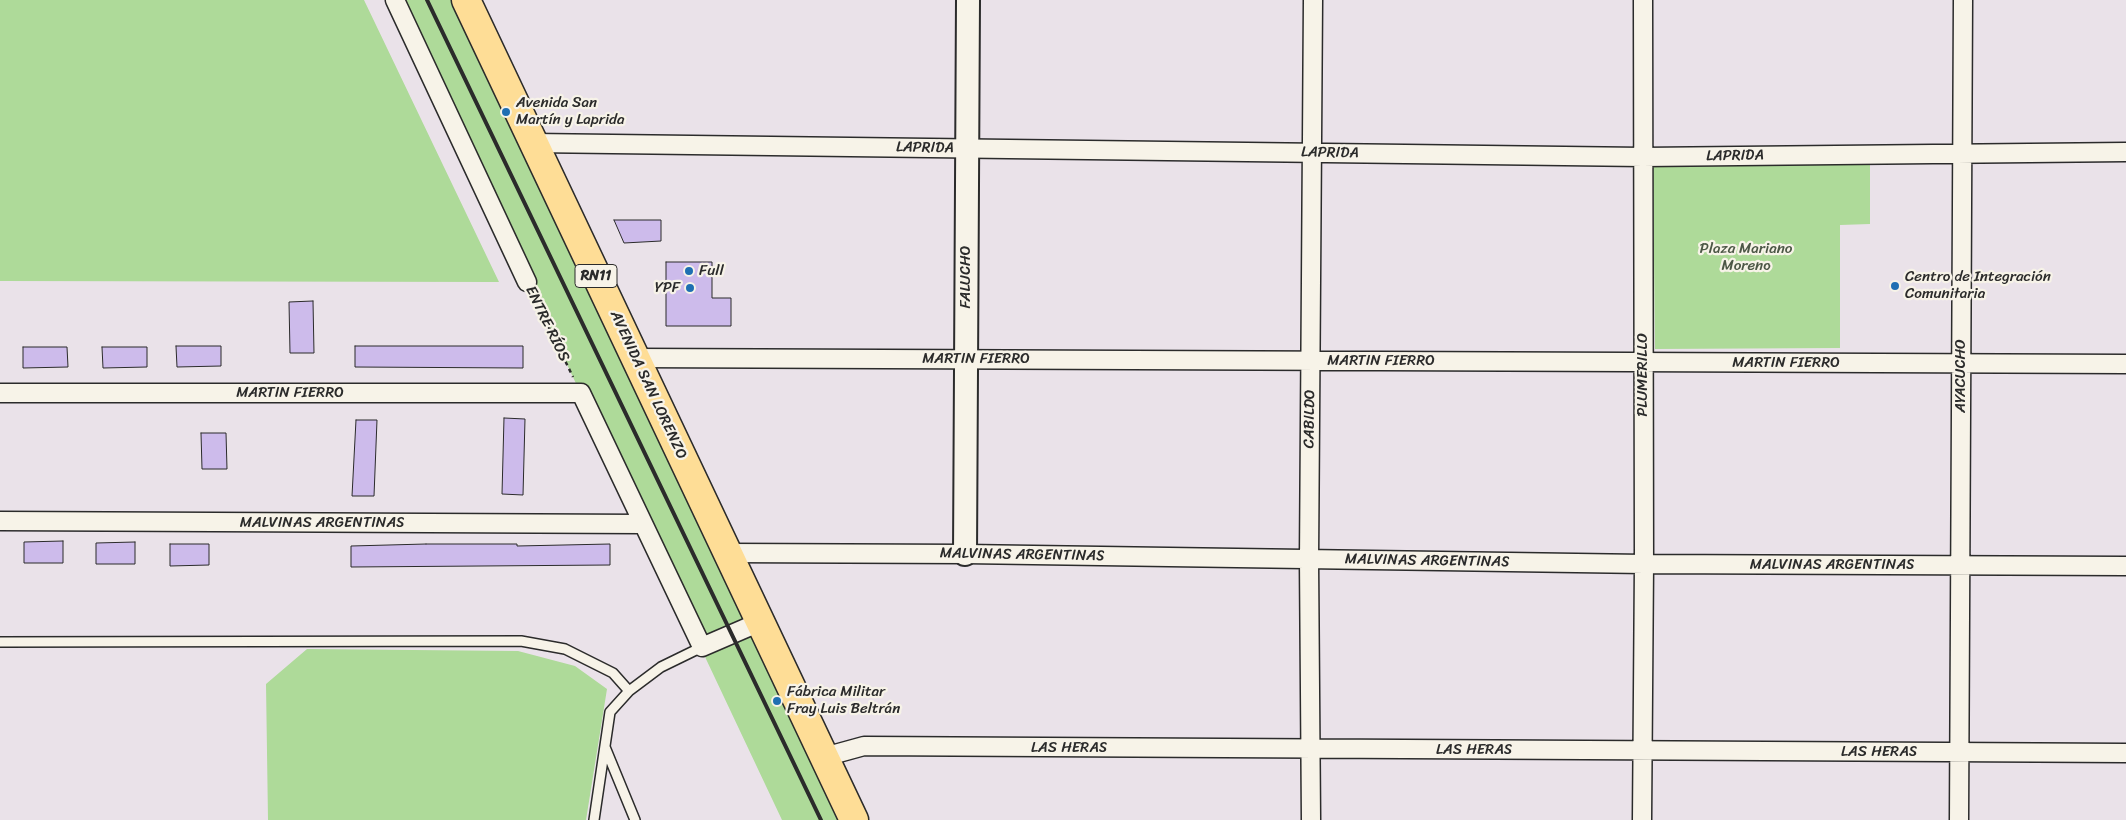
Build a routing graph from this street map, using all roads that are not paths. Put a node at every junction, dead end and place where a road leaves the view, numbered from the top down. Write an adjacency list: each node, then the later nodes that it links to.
1 (395, 0): 13 (street, ENTRE RÍOS)
2 (466, 0): 7 (main road, AVENIDA SAN LORENZO / RN11)
3 (968, 0): 8 (street, FALUCHO)
4 (1313, 0): 10 (street, CABILDO)
5 (1642, 0): 12 (street, PLUMERILLO)
6 (1963, 0): 11 (street, AYACUCHO)
7 (534, 143): 8 (street, LAPRIDA); 14 (main road, AVENIDA SAN LORENZO / RN11)
8 (967, 148): 10 (street, LAPRIDA); 15 (street, FALUCHO)
9 (2126, 152): 11 (street, LAPRIDA)
10 (1312, 153): 12 (street, LAPRIDA); 16 (street, CABILDO)
11 (1962, 154): 12 (street, LAPRIDA); 18 (street, AYACUCHO)
12 (1643, 157): 17 (street, PLUMERILLO)
13 (527, 282)
14 (635, 358): 15 (street, MARTIN FIERRO); 23 (main road, AVENIDA SAN LORENZO / RN11)
15 (966, 359): 16 (street, MARTIN FIERRO); 24 (street, FALUCHO)
16 (1311, 361): 17 (street, MARTIN FIERRO); 25 (street, CABILDO)
17 (1643, 362): 18 (street, MARTIN FIERRO); 26 (street, PLUMERILLO)
18 (1961, 364): 19 (street, MARTIN FIERRO); 27 (street, AYACUCHO)
19 (2126, 364)
20 (0, 393): 22 (street, MARTIN FIERRO)
21 (0, 521): 22 (street, MALVINAS ARGENTINAS)
22 (643, 524): 31 (street)
23 (727, 553): 24 (street, MALVINAS ARGENTINAS); 29 (main road, RN11)
24 (965, 554): 25 (street, MALVINAS ARGENTINAS)
25 (1309, 560): 26 (street, MALVINAS ARGENTINAS); 34 (street, CABILDO)
26 (1644, 564): 27 (street, MALVINAS ARGENTINAS); 35 (street, PLUMERILLO)
27 (1960, 565): 28 (street, MALVINAS ARGENTINAS); 36 (street, AYACUCHO)
28 (2126, 566)
29 (760, 622): 31 (street); 38 (main road, RN11)
30 (0, 642): 32 (lane)
31 (702, 647): 32 (lane)
32 (628, 690): 33 (lane)
33 (605, 746): 39 (lane); 40 (lane)
34 (1311, 749): 35 (street, LAS HERAS); 38 (street, LAS HERAS); 42 (street, CABILDO)
35 (1642, 750): 36 (street, LAS HERAS); 43 (street, PLUMERILLO)
36 (1959, 752): 37 (street, LAS HERAS); 44 (street, AYACUCHO)
37 (2126, 753)
38 (824, 757): 41 (main road, RN11)
39 (594, 820)
40 (635, 820)
41 (854, 820)
42 (1311, 820)
43 (1642, 820)
44 (1959, 820)

